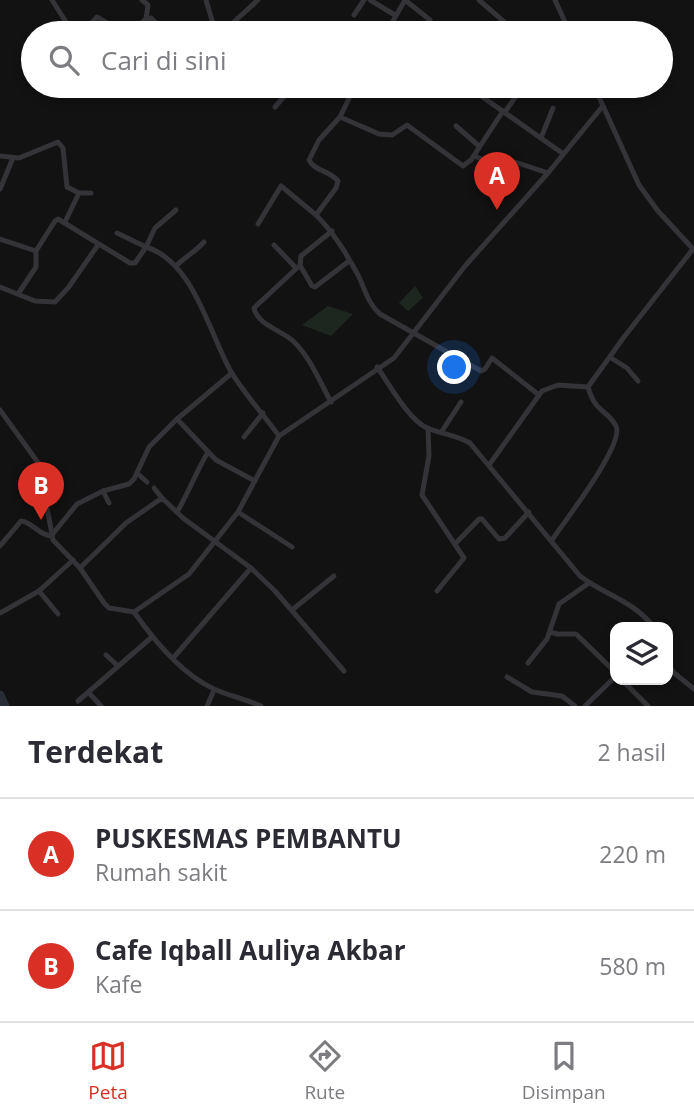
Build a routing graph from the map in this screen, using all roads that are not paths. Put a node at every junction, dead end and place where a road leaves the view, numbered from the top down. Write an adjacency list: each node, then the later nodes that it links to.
1 (52, 0): 14 (street)
2 (142, 0): 10 (street)
3 (206, 0): 17 (street)
4 (258, 0): 18 (street)
5 (364, 0): 11 (street)
6 (370, 0): 12 (street)
7 (405, 0): 12 (street); 20 (street)
8 (479, 0): 21 (street)
9 (555, 0): 22 (street)
10 (148, 3): 13 (street)
11 (354, 15)
12 (396, 15): 19 (street)
13 (146, 19): 15 (street); 16 (street)
14 (65, 21)
15 (144, 21)
16 (155, 21)
17 (213, 21)
18 (235, 21)
19 (393, 21)
20 (430, 21)
21 (503, 21)
22 (565, 21)
23 (283, 98): 28 (street)
24 (349, 98): 32 (street)
25 (485, 98): 31 (street)
26 (514, 98): 31 (street)
27 (599, 98): 29 (street)
28 (275, 107)
29 (602, 107): 36 (street); 55 (street)
30 (553, 108): 34 (street)
31 (504, 111): 34 (street); 35 (street)
32 (340, 117): 38 (street); 45 (street)
33 (456, 125): 35 (street)
34 (541, 138): 36 (street)
35 (479, 145): 38 (street)
36 (562, 153): 40 (street)
37 (0, 156): 39 (street)
38 (474, 156): 40 (street)
39 (13, 159): 41 (street); 42 (street)
40 (548, 173): 62 (street)
41 (0, 189)
42 (79, 193): 43 (street); 46 (street)
43 (91, 194)
44 (176, 211): 54 (street)
45 (317, 215): 47 (street); 48 (street)
46 (65, 222): 52 (street); 56 (street)
47 (258, 224)
48 (332, 231): 57 (street); 59 (street)
49 (117, 233): 54 (street)
50 (0, 239): 56 (street)
51 (204, 242): 58 (street)
52 (98, 245): 54 (street); 61 (street)
53 (274, 245): 59 (street)
54 (146, 247): 58 (street)
55 (694, 249): 65 (street)
56 (36, 251): 61 (street)
57 (349, 261): 59 (street); 62 (street)
58 (176, 266): 67 (street)
59 (298, 267): 71 (street)
60 (0, 287): 61 (street)
61 (18, 294)
62 (413, 333): 64 (street); 66 (street)
63 (497, 350): 64 (street)
64 (492, 358): 70 (street)
65 (611, 358): 68 (street); 69 (street)
66 (377, 367): 71 (street); 76 (street)
67 (232, 373): 74 (street); 75 (street)
68 (638, 381)
69 (588, 387): 70 (street); 93 (street)
70 (540, 395): 81 (street)
71 (331, 402): 78 (street)
72 (461, 402): 77 (street)
73 (0, 410): 92 (street)
74 (263, 413): 78 (street); 79 (street)
75 (177, 419): 80 (street); 82 (street)
76 (428, 429): 77 (street); 95 (street)
77 (442, 431): 81 (street)
78 (279, 436): 83 (street)
79 (244, 437)
80 (208, 453): 83 (street); 89 (street)
81 (489, 465): 91 (street)
82 (137, 473): 84 (street); 86 (street)
83 (256, 481): 90 (street)
84 (147, 482)
85 (154, 488): 87 (street)
86 (103, 491): 88 (street); 92 (street)
87 (162, 498): 89 (street); 99 (street)
88 (109, 503)
89 (177, 512): 94 (street)
90 (239, 512): 94 (street); 97 (street)
91 (529, 512): 93 (street); 95 (street)
92 (51, 536): 96 (street); 98 (street)
93 (552, 540): 102 (street)
94 (213, 541): 100 (street); 106 (street)
95 (455, 544): 104 (street)
96 (0, 546)
97 (292, 547)
98 (72, 561): 99 (street); 103 (street)
99 (80, 568): 106 (street)
100 (251, 568): 105 (street); 113 (street)
101 (334, 576): 105 (street)
102 (589, 583): 109 (street); 110 (street)
103 (39, 591): 107 (street); 108 (street)
104 (437, 591)
105 (292, 610): 117 (street)
106 (134, 612): 111 (street)
107 (0, 613)
108 (58, 614)
109 (649, 622)
110 (550, 632): 114 (street); 116 (street)
111 (152, 637): 113 (street); 115 (street)
112 (106, 655): 115 (street)
113 (174, 657): 123 (street)
114 (528, 663)
115 (118, 666): 124 (street)
116 (610, 670)
117 (344, 671)
118 (673, 671): 122 (street)
119 (506, 677): 129 (street)
120 (610, 680): 130 (street)
121 (627, 685): 131 (street)
122 (694, 689)
123 (214, 690): 127 (street); 128 (street)
124 (89, 693): 125 (street); 126 (street)
125 (78, 701)
126 (101, 706)
127 (207, 706)
128 (261, 706)
129 (575, 706)
130 (585, 706)
131 (648, 706)

